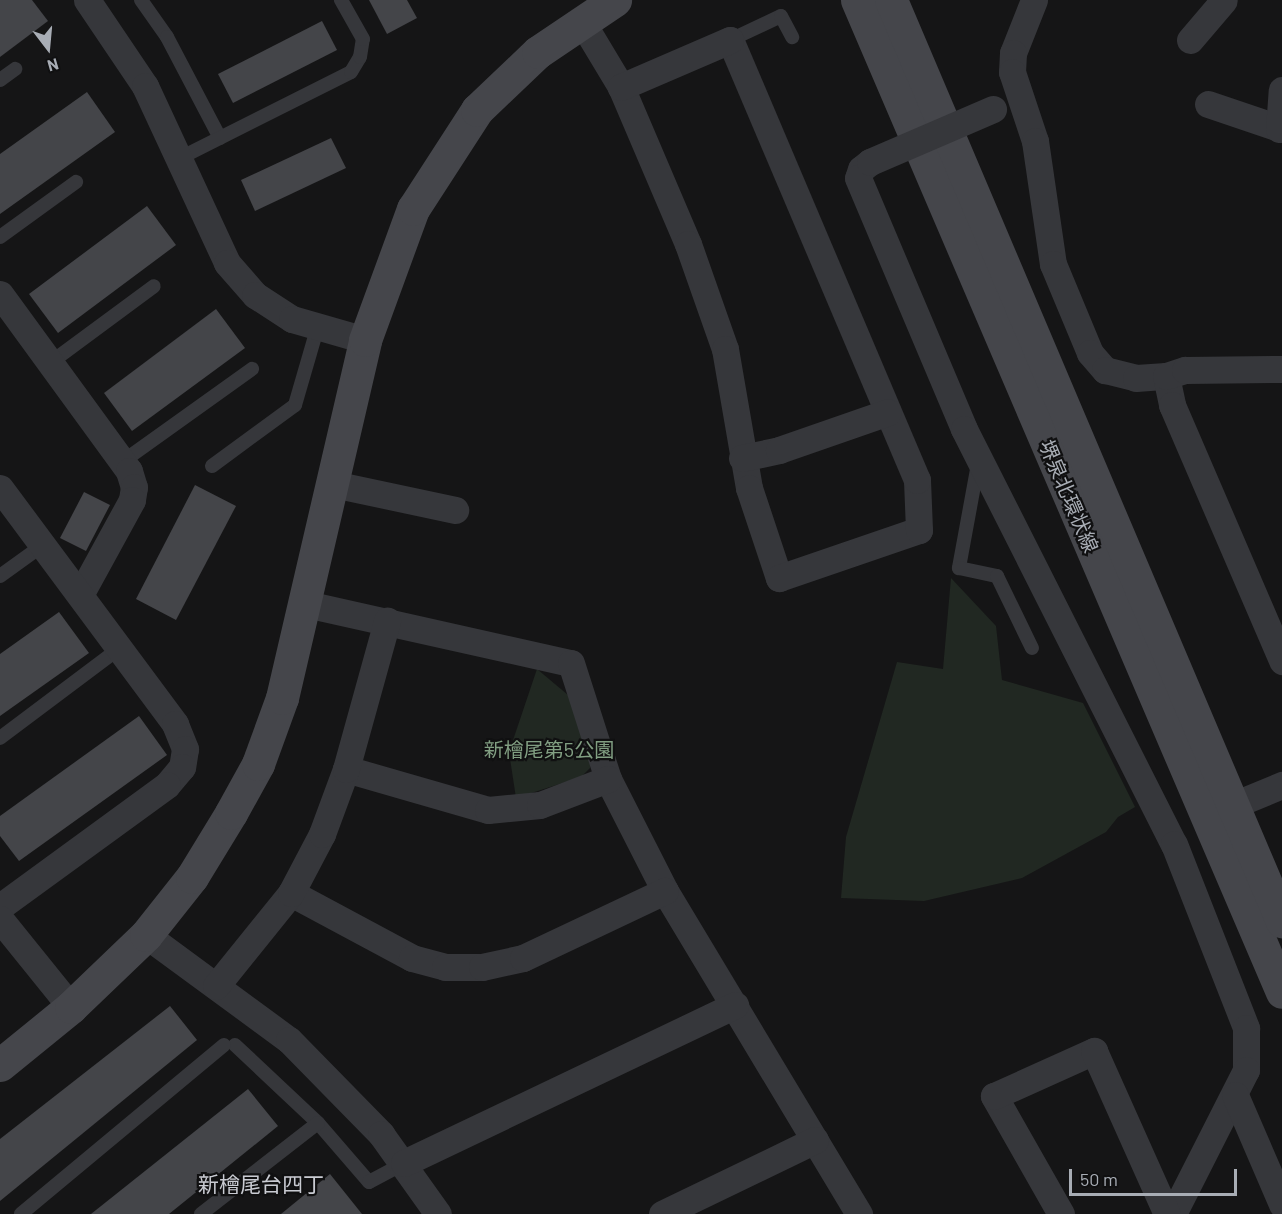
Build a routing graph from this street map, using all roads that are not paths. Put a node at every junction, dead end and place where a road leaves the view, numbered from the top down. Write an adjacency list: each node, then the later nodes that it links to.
1 (87, 0): 21 (street)
2 (141, 0): 20 (lane)
3 (341, 0): 20 (lane)
4 (615, 0): 9 (main road)
5 (858, 0): 52 (main road, 堺泉北環状線)
6 (891, 0): 52 (main road, 堺泉北環状線)
7 (1034, 0): 17 (street)
8 (1224, 0): 12 (street)
9 (582, 22): 15 (street); 27 (main road)
10 (792, 37): 11 (lane)
11 (730, 40): 15 (street); 32 (street)
12 (1190, 40)
13 (15, 69): 14 (lane)
14 (0, 80)
15 (621, 87): 33 (street)
16 (1282, 90): 19 (street)
17 (1019, 99): 31 (street); 34 (street, bridge)
18 (1208, 104): 19 (street)
19 (1281, 129)
20 (220, 138): 21 (lane)
21 (180, 158): 26 (street)
22 (76, 182): 23 (lane)
23 (0, 237)
24 (154, 286): 28 (lane)
25 (0, 294): 28 (street)
26 (318, 326): 27 (street); 36 (lane)
27 (365, 340): 37 (main road)
28 (50, 363): 35 (street)
29 (252, 369): 35 (lane)
30 (1282, 369): 31 (street)
31 (1166, 376): 47 (street)
32 (888, 412): 33 (street); 33 (street)
33 (742, 458)
34 (979, 459): 46 (lane); 65 (street)
35 (122, 462): 42 (street)
36 (212, 466)
37 (333, 484): 39 (street); 43 (main road)
38 (0, 488): 40 (street)
39 (455, 510)
40 (43, 545): 41 (lane); 42 (street)
41 (0, 576)
42 (80, 594): 45 (street)
43 (306, 604): 44 (street); 58 (main road)
44 (387, 621): 49 (street); 50 (street)
45 (120, 648): 48 (lane); 55 (street)
46 (1032, 648)
47 (1282, 661)
48 (0, 738)
49 (346, 769): 50 (street); 54 (street)
50 (608, 779): 53 (street)
51 (1282, 785): 52 (street)
52 (1220, 810): 57 (main road, 堺泉北環状線); 61 (main road, 堺泉北環状線)
53 (665, 891): 54 (street); 62 (street)
54 (291, 893): 60 (street)
55 (0, 907)
56 (0, 919): 59 (street)
57 (1282, 921)
58 (146, 935): 60 (street); 63 (main road)
59 (8, 946): 63 (street)
60 (216, 986): 68 (street)
61 (1282, 992)
62 (735, 1005): 67 (street); 68 (street)
63 (71, 1007): 64 (main road)
64 (0, 1065)
65 (1235, 1095): 69 (street); 77 (street)
66 (318, 1123): 68 (lane); 70 (lane); 71 (lane)
67 (815, 1140): 73 (street); 74 (street)
68 (404, 1163): 72 (street)
69 (1282, 1204)
70 (21, 1214)
71 (201, 1214)
72 (438, 1214)
73 (662, 1214)
74 (859, 1214)
75 (1061, 1214): 76 (street)
76 (1167, 1214)
77 (1173, 1214)

